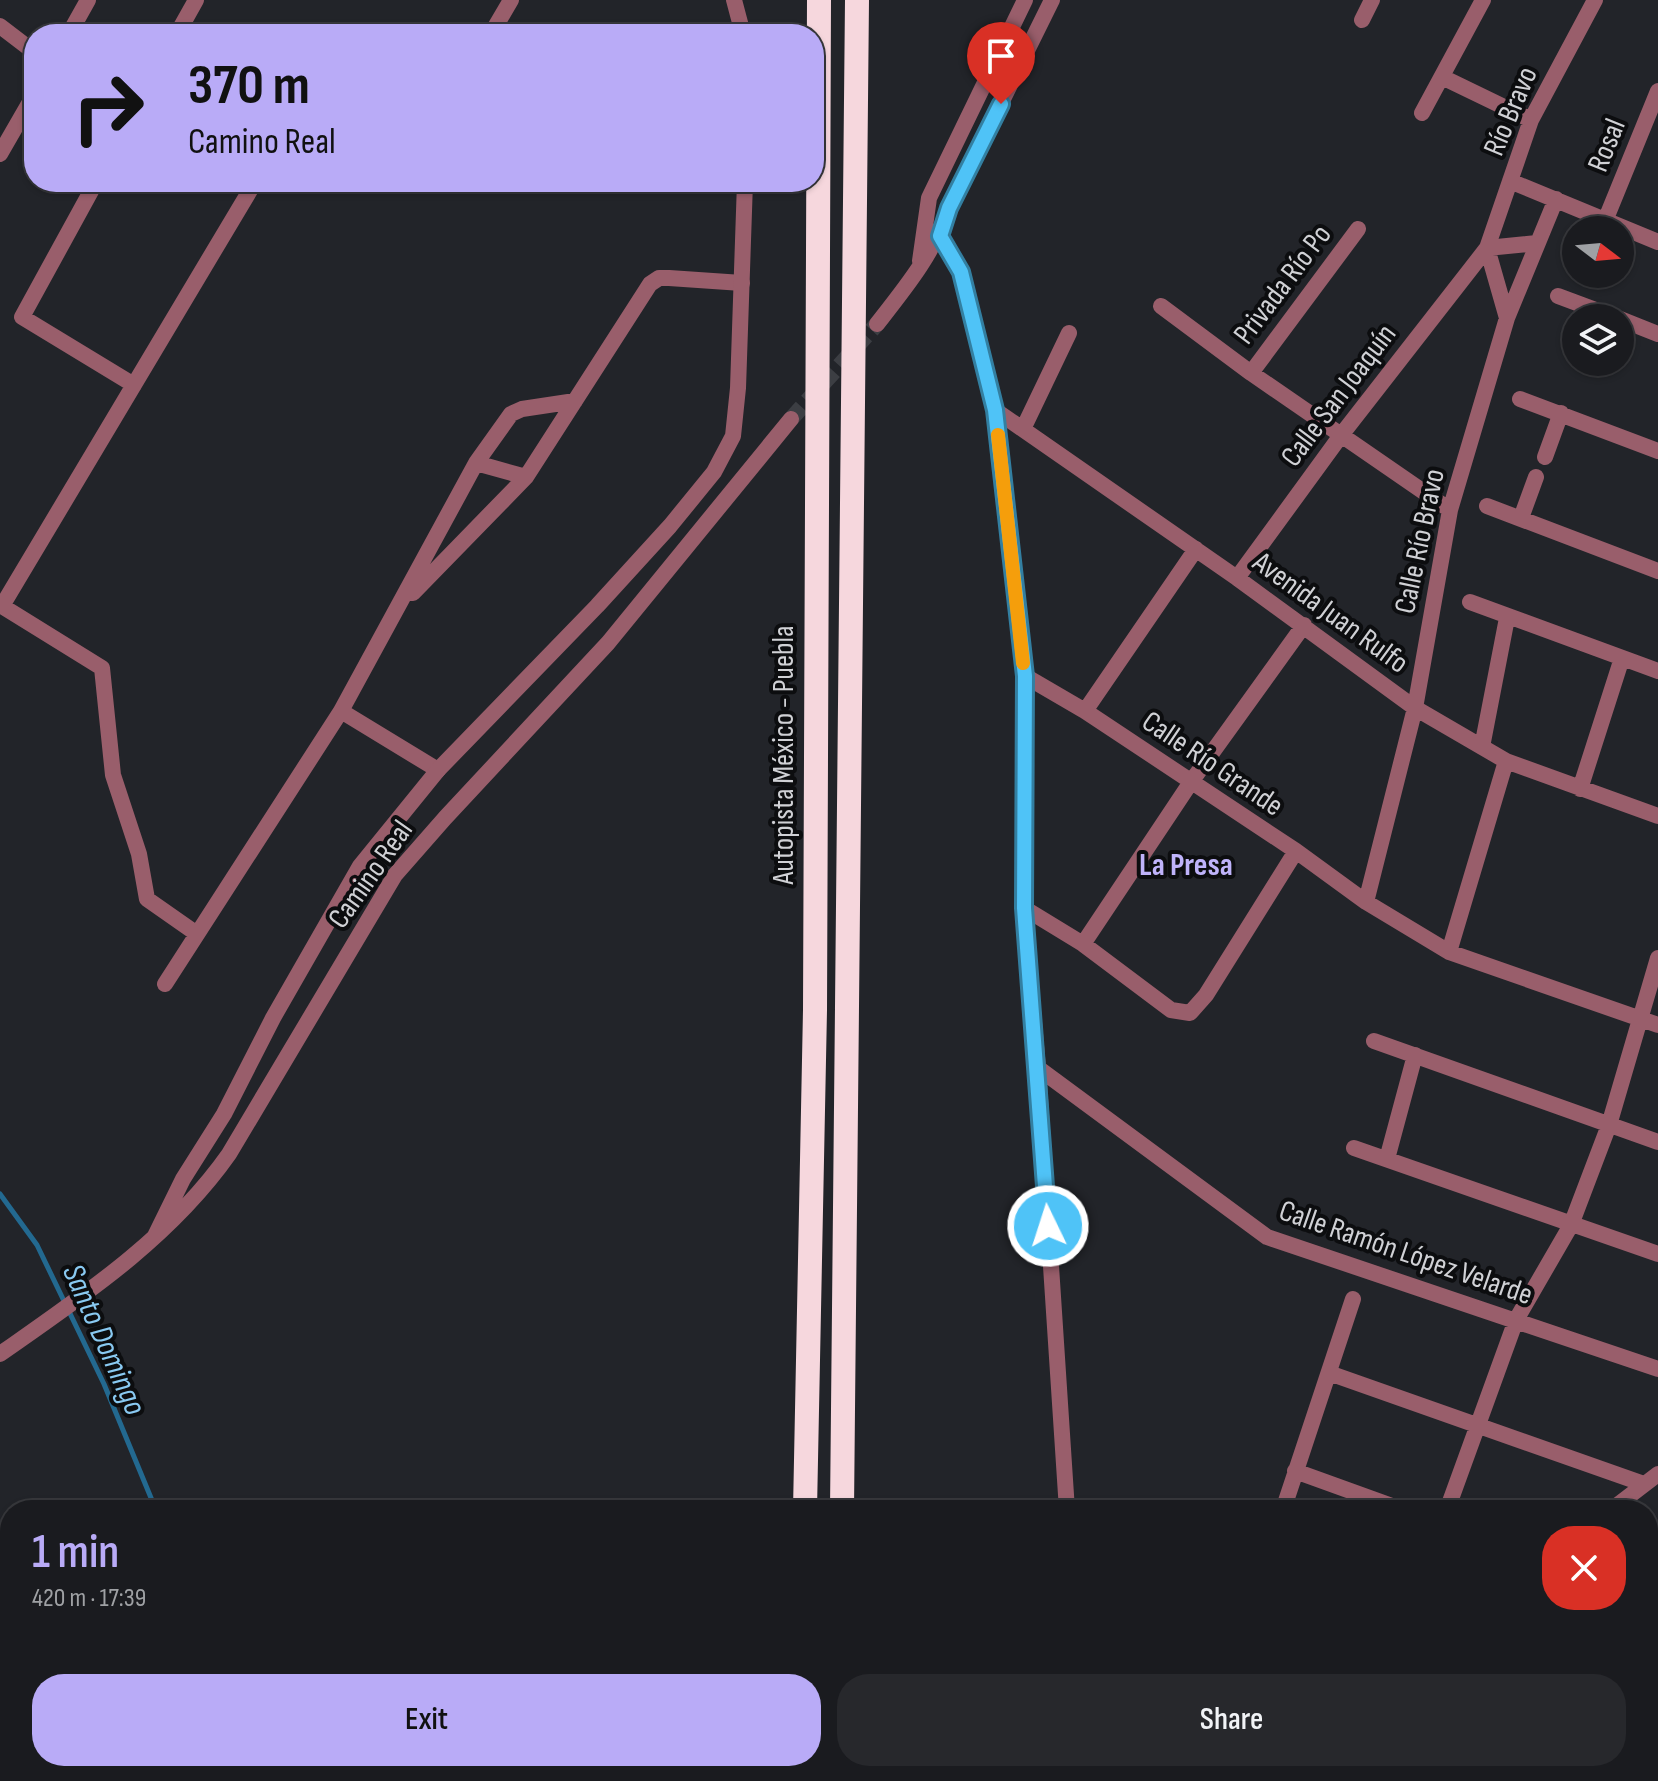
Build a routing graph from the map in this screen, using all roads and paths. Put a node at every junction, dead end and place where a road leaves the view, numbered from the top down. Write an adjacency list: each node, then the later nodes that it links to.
1 (88, 0): 13 (street)
2 (196, 0): 14 (street)
3 (511, 0): 15 (street)
4 (819, 0): 17 (highway, Autopista México - Puebla)
5 (857, 0): 116 (highway)
6 (1025, 0): 24 (street)
7 (1052, 0): 26 (street)
8 (1372, 0): 12 (street)
9 (1483, 0): 20 (street)
10 (1595, 0): 25 (street, Río Bravo)
11 (735, 2): 16 (street)
12 (1362, 20)
13 (75, 24)
14 (183, 24)
15 (497, 24)
16 (740, 24)
17 (819, 24)
18 (0, 26): 19 (street)
19 (24, 44)
20 (1442, 77): 23 (street); 25 (street)
21 (1658, 91): 35 (street, Rosal)
22 (24, 112): 27 (street)
23 (1422, 113)
24 (967, 119): 26 (street); 38 (street)
25 (1531, 120): 28 (street, Río Bravo)
26 (988, 130): 38 (street)
27 (0, 154)
28 (1510, 181): 33 (street); 41 (street, Río Bravo)
29 (91, 192): 52 (street)
30 (249, 192): 52 (street)
31 (745, 192): 42 (street)
32 (818, 192): 115 (highway, Autopista México - Puebla)
33 (1556, 199): 34 (street); 40 (street, Calle Río Bravo)
34 (1594, 216)
35 (1607, 216)
36 (1358, 229): 51 (street, Privada Río Po)
37 (1634, 232): 39 (street)
38 (933, 233): 47 (street); 55 (street)
39 (1658, 242)
40 (1537, 243): 41 (street); 46 (street, Calle Río Bravo)
41 (1487, 248): 46 (street); 59 (street, Calle San Joaquín)
42 (742, 283): 54 (street); 83 (street)
43 (1558, 296): 44 (street)
44 (1579, 304)
45 (1161, 306): 51 (street)
46 (1507, 318): 66 (street, Calle Río Bravo)
47 (877, 324)
48 (1634, 325): 50 (street)
49 (1069, 333): 58 (street)
50 (1658, 334)
51 (1251, 373): 59 (street)
52 (134, 385): 90 (street)
53 (1520, 399): 56 (street)
54 (575, 401): 62 (street); 63 (street)
55 (995, 410): 58 (street, Avenida Juan Rulfo); 77 (street)
56 (1561, 413): 60 (street); 61 (street)
57 (791, 419): 105 (street, Camino Real)
58 (1023, 429): 68 (street, Avenida Juan Rulfo)
59 (1342, 434): 66 (street); 70 (street, Calle San Joaquín)
60 (1658, 451)
61 (1545, 457)
62 (476, 463): 63 (street); 72 (street)
63 (526, 477): 72 (street)
64 (1536, 477): 67 (street)
65 (1487, 506): 67 (street)
66 (1450, 510): 78 (street, Calle Río Bravo)
67 (1521, 518): 69 (street)
68 (1196, 549): 70 (street, Avenida Juan Rulfo); 80 (street)
69 (1658, 571)
70 (1237, 578): 74 (street, Avenida Juan Rulfo)
71 (1470, 602): 73 (street)
72 (398, 608): 79 (street)
73 (1507, 618): 75 (street); 81 (street)
74 (1304, 625): 78 (street, Avenida Juan Rulfo); 84 (street)
75 (1622, 658): 76 (street); 85 (street)
76 (1658, 671)
77 (1025, 676): 80 (street, Calle Río Grande); 89 (street)
78 (1415, 708): 81 (street, Avenida Juan Rulfo); 88 (street, Calle Río Bravo)
79 (341, 711): 83 (street); 90 (street)
80 (1085, 711): 84 (street, Calle Río Grande)
81 (1482, 747): 82 (street, Avenida Juan Rulfo)
82 (1506, 761): 85 (street, Avenida Juan Rulfo); 92 (street)
83 (438, 770): 105 (street)
84 (1191, 782): 87 (street, Calle Río Grande); 91 (street)
85 (1580, 789): 86 (street, Avenida Juan Rulfo)
86 (1658, 816)
87 (1296, 851): 88 (street, Calle Río Grande); 91 (street)
88 (1366, 902): 92 (street, Calle Río Grande)
89 (1024, 908): 91 (street); 99 (street)
90 (197, 934): 94 (street)
91 (1083, 944)
92 (1449, 952): 95 (street, Calle Río Grande)
93 (1658, 958): 95 (street)
94 (165, 984)
95 (1638, 1018): 96 (street, Calle Río Grande); 100 (street)
96 (1658, 1025)
97 (1374, 1041): 98 (street)
98 (1415, 1055): 100 (street); 103 (street)
99 (1038, 1068): 108 (street, Calle Ramón López Velarde); 117 (street)
100 (1609, 1125): 101 (street); 104 (street)
101 (1658, 1142)
102 (1354, 1148): 103 (street)
103 (1387, 1159): 104 (street)
104 (1571, 1225): 106 (street); 108 (street)
105 (155, 1236): 109 (street, Camino Real)
106 (1658, 1254)
107 (1353, 1299): 111 (street)
108 (1516, 1320): 110 (street, Calle Ramón López Velarde); 112 (street)
109 (2, 1352)
110 (1658, 1369)
111 (1329, 1373): 112 (street); 113 (street)
112 (1478, 1427): 114 (street); 120 (street)
113 (1295, 1471): 118 (street); 119 (street)
114 (1651, 1479): 121 (street)
115 (805, 1500)
116 (842, 1500)
117 (1066, 1500)
118 (1286, 1500)
119 (1375, 1500)
120 (1451, 1500)
121 (1624, 1500)

